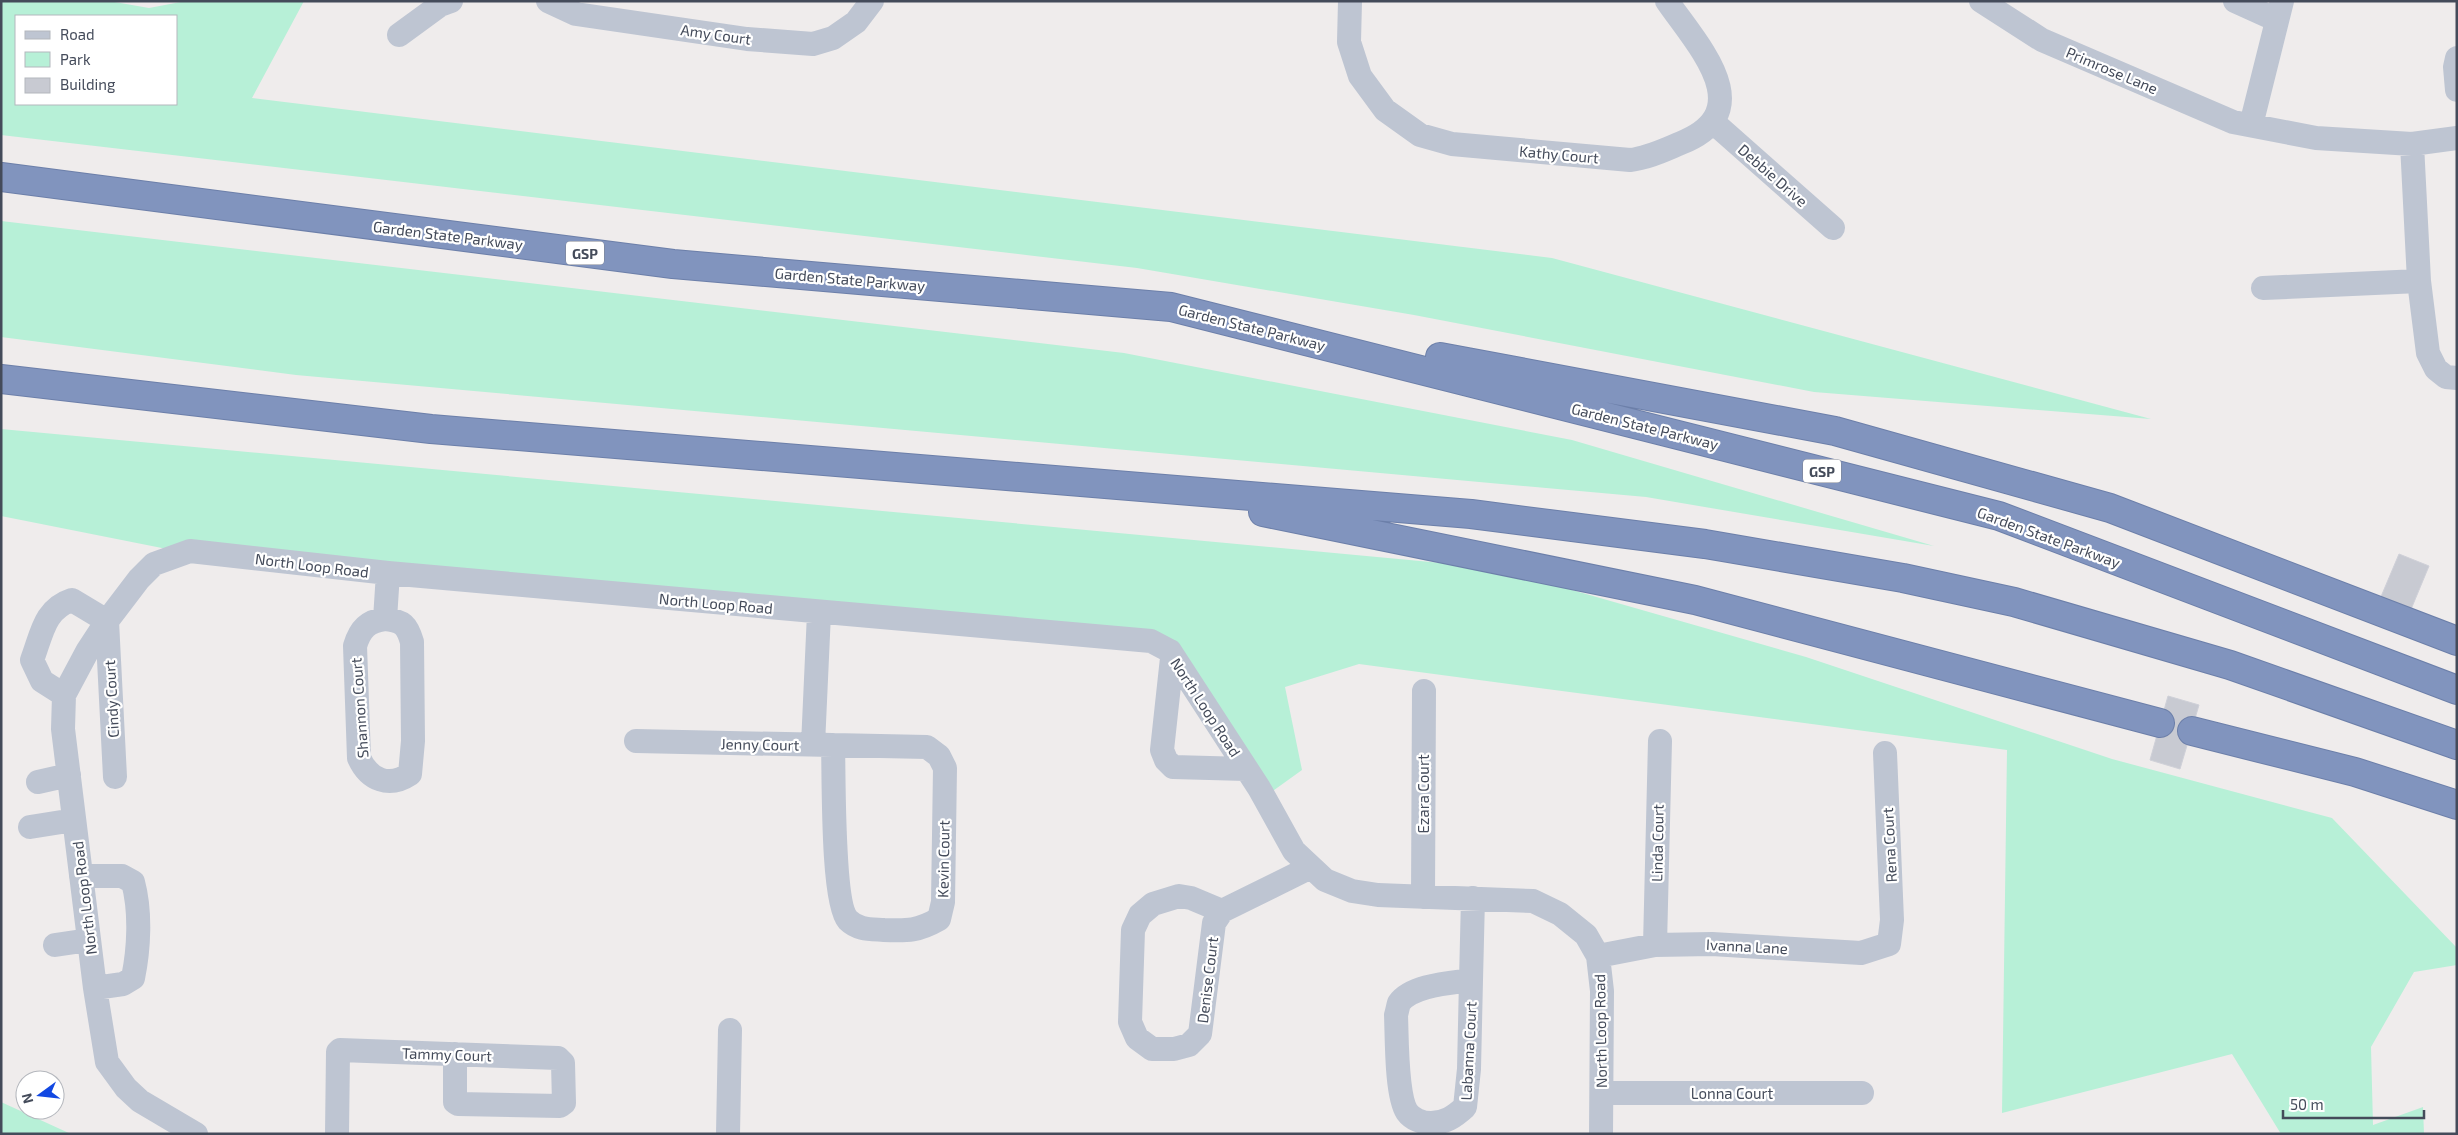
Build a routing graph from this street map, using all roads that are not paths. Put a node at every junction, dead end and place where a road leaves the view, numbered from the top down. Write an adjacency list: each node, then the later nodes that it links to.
1 (450, 1): 9 (street)
2 (548, 1): 3 (street, Amy Court)
3 (872, 1)
4 (1350, 1): 12 (street, Kathy Court)
5 (1667, 1): 12 (street)
6 (1981, 1): 13 (street, Primrose Lane)
7 (2235, 1): 8 (street)
8 (2280, 10): 13 (street)
9 (398, 35)
10 (2457, 58): 11 (street)
11 (2457, 90)
12 (1713, 122): 17 (street, Debbie Drive)
13 (2251, 126): 15 (street, Primrose Lane)
14 (2457, 138): 15 (street, Primrose Lane)
15 (2412, 144): 18 (street)
16 (1, 177): 20 (highway, Garden State Parkway / GSP)
17 (1833, 228)
18 (2418, 281): 19 (street); 21 (street)
19 (2263, 288)
20 (1170, 307): 28 (highway); 30 (highway, Garden State Parkway / GSP)
21 (2457, 378)
22 (1, 379): 23 (highway)
23 (1147, 488): 33 (highway); 38 (highway)
24 (388, 574): 25 (street, North Loop Road); 26 (street); 27 (street, North Loop Road)
25 (819, 612): 29 (street, North Loop Road); 37 (street, Jenny Court)
26 (385, 619): 26 (street, Shannon Court)
27 (108, 621): 32 (street, North Loop Road); 32 (street); 42 (street, Cindy Court)
28 (2457, 642)
29 (1170, 651): 40 (street, North Loop Road); 40 (street)
30 (2457, 690)
31 (1424, 691): 49 (street, Ezara Court)
32 (64, 695): 41 (street, North Loop Road)
33 (2160, 723)
34 (2192, 731): 44 (highway)
35 (636, 741): 37 (street, Jenny Court)
36 (1660, 741): 55 (street, Linda Court)
37 (823, 745): 37 (street, Kevin Court)
38 (2457, 745)
39 (1885, 753): 52 (street, Rena Court)
40 (1246, 769): 47 (street, North Loop Road)
41 (69, 775): 43 (street); 45 (street, North Loop Road)
42 (115, 777)
43 (38, 782)
44 (2457, 805)
45 (74, 820): 46 (street); 48 (street, North Loop Road)
46 (30, 827)
47 (1311, 867): 49 (street, North Loop Road); 51 (street)
48 (81, 876): 53 (street, North Loop Road); 58 (street)
49 (1422, 896): 50 (street, North Loop Road)
50 (1473, 898): 56 (street, North Loop Road); 57 (street, Labanna Court)
51 (1222, 911): 51 (street, Denise Court)
52 (1890, 936): 55 (street, Ivanna Lane)
53 (89, 940): 54 (street); 58 (street, North Loop Road)
54 (55, 945)
55 (1655, 945): 56 (street, Ivanna Lane)
56 (1598, 956): 61 (street, North Loop Road)
57 (1471, 980): 57 (street, Labanna Court)
58 (95, 988): 63 (street, North Loop Road)
59 (730, 1030): 65 (street)
60 (454, 1054): 60 (street, Tammy Court); 64 (street, Tammy Court)
61 (1602, 1093): 62 (street, Lonna Court); 66 (street, North Loop Road)
62 (1862, 1093)
63 (196, 1134)
64 (337, 1134)
65 (728, 1134)
66 (1601, 1134)

